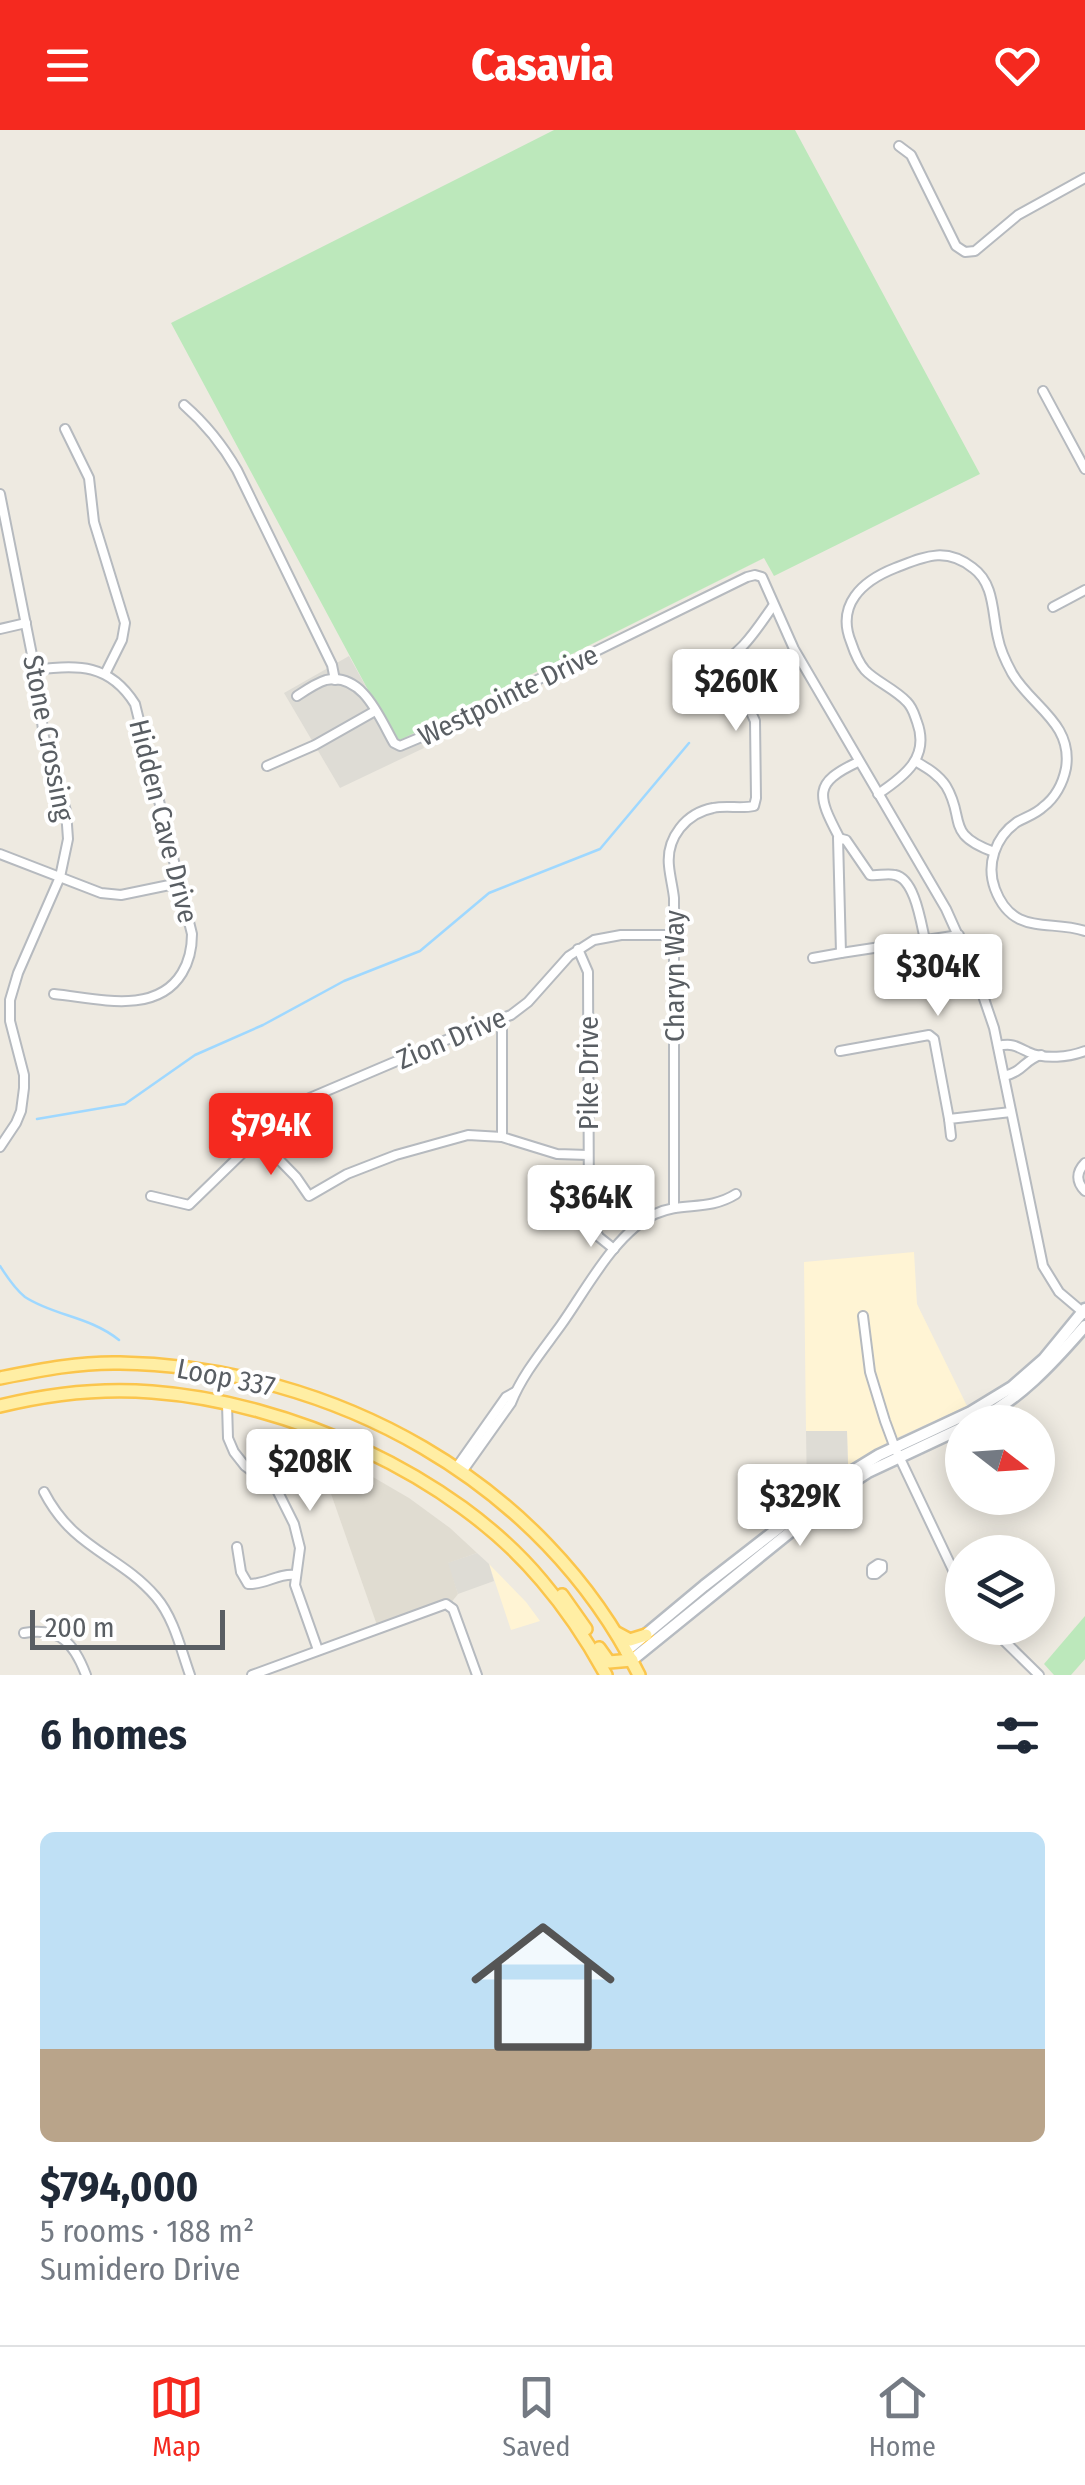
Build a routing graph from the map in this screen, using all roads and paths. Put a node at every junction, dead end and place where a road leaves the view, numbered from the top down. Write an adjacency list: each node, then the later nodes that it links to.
1 (899, 146): 2 (street)
2 (1085, 178)
3 (1043, 390): 6 (street)
4 (184, 405): 17 (street)
5 (64, 429): 16 (street)
6 (1085, 469)
7 (0, 494): 11 (street, Stone Crossing)
8 (1085, 590): 10 (street)
9 (773, 606): 13 (street); 19 (street, Westpointe Drive); 21 (street, Westpointe Drive)
10 (1053, 608)
11 (26, 623): 12 (street); 15 (street, Stone Crossing)
12 (0, 629)
13 (722, 664): 14 (street); 30 (street, Charyn Way)
14 (711, 668)
15 (35, 670): 16 (street); 27 (street, Stone Crossing)
16 (105, 674): 28 (street, Hidden Cave Drive)
17 (335, 680): 18 (street); 19 (street, Westpointe Drive)
18 (297, 696)
19 (376, 710): 22 (street)
20 (915, 761): 23 (street); 25 (street); 25 (street)
21 (858, 762): 23 (street, Westpointe Drive); 24 (street)
22 (267, 766)
23 (878, 794): 31 (street, Westpointe Drive)
24 (839, 838): 32 (street); 34 (street)
25 (994, 852): 29 (street)
26 (0, 854): 27 (street)
27 (60, 877): 28 (street); 50 (street, Stone Crossing)
28 (179, 883): 36 (street, Hidden Cave Drive)
29 (1085, 931)
30 (673, 935): 33 (street); 56 (street, Charyn Way)
31 (959, 935): 32 (street); 38 (street, Westpointe Drive)
32 (925, 940): 34 (street)
33 (578, 949): 37 (street, Zion Drive); 51 (street, Pike Drive)
34 (841, 953): 35 (street)
35 (813, 958)
36 (54, 994)
37 (502, 1019): 48 (street, Zion Drive); 49 (street)
38 (998, 1046): 39 (street); 44 (street, Westpointe Drive)
39 (1024, 1049): 42 (street); 43 (street)
40 (840, 1051): 46 (street)
41 (1085, 1051): 42 (street)
42 (1041, 1055): 43 (street)
43 (1027, 1062): 44 (street)
44 (1004, 1076): 45 (street, Westpointe Drive)
45 (1011, 1112): 46 (street); 58 (street, Westpointe Drive)
46 (949, 1119): 47 (street)
47 (951, 1136)
48 (257, 1137): 49 (street); 55 (street, Zion Drive)
49 (502, 1137): 51 (street)
50 (0, 1146)
51 (588, 1155): 57 (street, Pike Drive)
52 (1085, 1163): 53 (street)
53 (1085, 1192)
54 (736, 1194): 56 (street)
55 (150, 1196)
56 (674, 1208): 57 (street)
57 (614, 1249): 68 (street)
58 (1084, 1312): 66 (street)
59 (863, 1316): 66 (street)
60 (1085, 1326): 63 (street)
61 (0, 1378): 68 (main road, Loop 337)
62 (227, 1404): 64 (main road, Loop 337); 67 (main road, Loop 337); 72 (street)
63 (1001, 1405)
64 (0, 1406)
65 (945, 1435): 66 (street)
66 (897, 1453): 71 (street); 75 (street); 78 (street)
67 (400, 1468): 78 (main road); 83 (main road, Loop 337)
68 (459, 1470): 73 (main road, Loop 337)
69 (44, 1492): 80 (street)
70 (237, 1548): 72 (street)
71 (945, 1553)
72 (295, 1575): 77 (street)
73 (614, 1630): 75 (main road); 78 (main road, Loop 337)
74 (24, 1632): 79 (street)
75 (646, 1636): 78 (street)
76 (1009, 1645): 85 (street)
77 (318, 1650): 81 (street); 82 (street)
78 (624, 1662): 84 (main road, Loop 337)
79 (86, 1675)
80 (190, 1675)
81 (252, 1675)
82 (477, 1675)
83 (606, 1675)
84 (639, 1675)
85 (1040, 1675)

